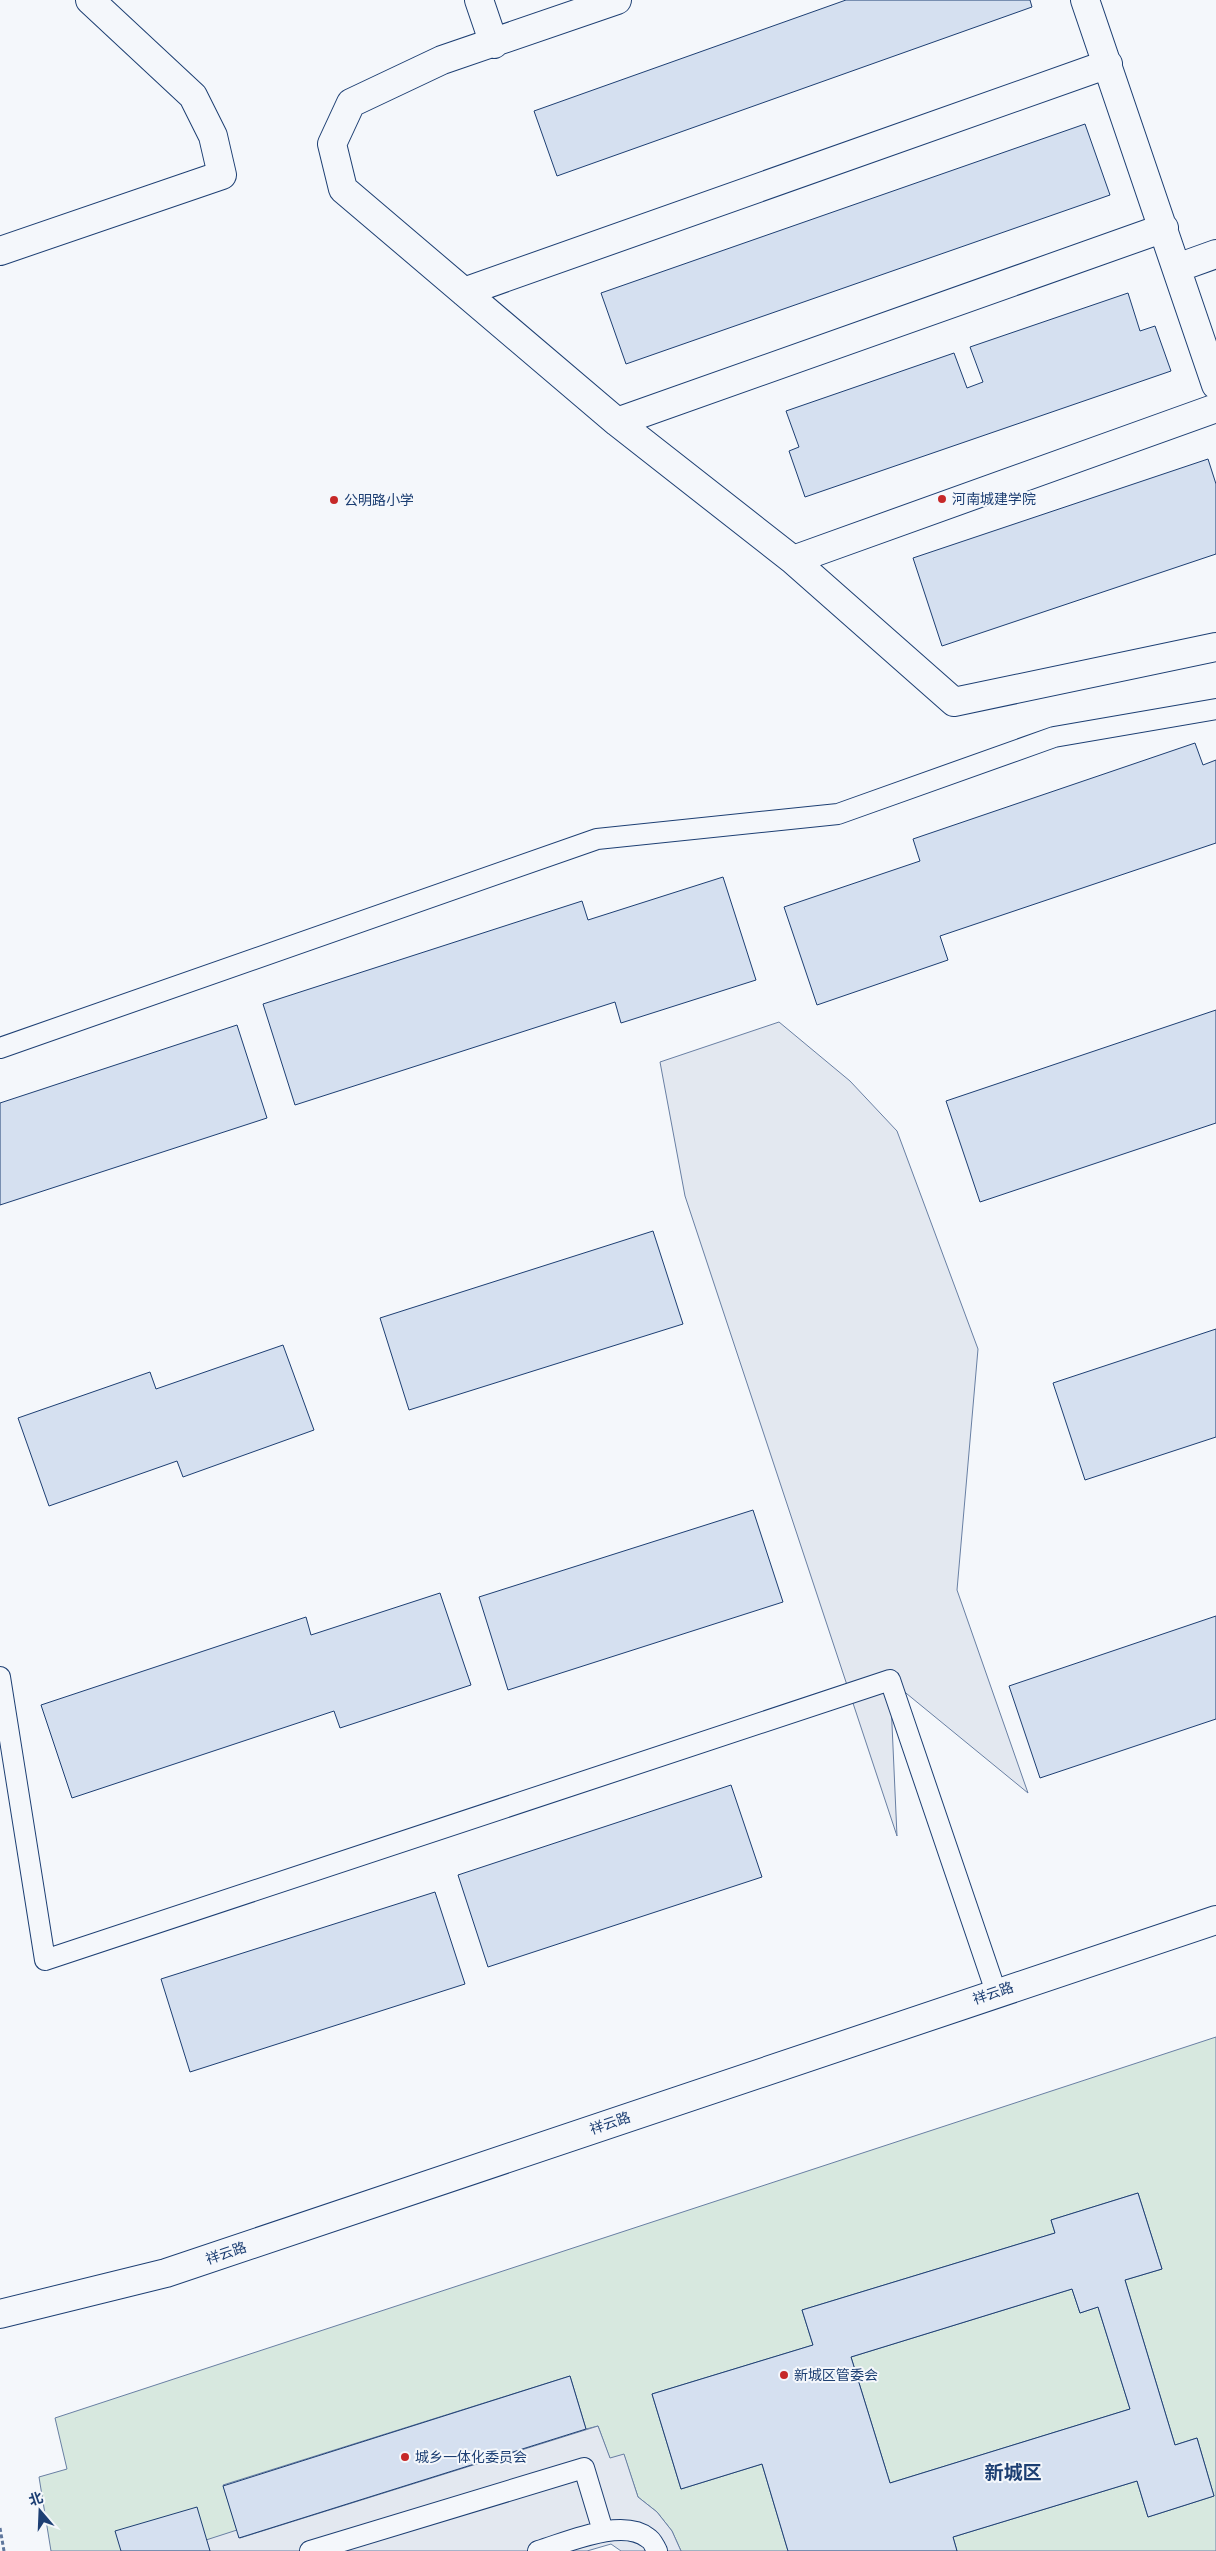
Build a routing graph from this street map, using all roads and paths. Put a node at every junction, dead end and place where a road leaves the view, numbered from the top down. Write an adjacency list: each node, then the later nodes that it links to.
1 (90, 0): 8 (street)
2 (479, 0): 5 (street)
3 (617, 0): 5 (street)
4 (1085, 0): 6 (street)
5 (494, 44): 11 (street)
6 (1108, 64): 7 (street); 11 (street)
7 (1164, 228): 10 (street); 14 (street)
8 (0, 251)
9 (1216, 254): 10 (street)
10 (1177, 268): 12 (street)
11 (464, 292): 14 (street)
12 (1216, 385)
13 (1216, 408): 15 (street)
14 (617, 422): 15 (street)
15 (793, 560): 16 (street)
16 (1216, 647)
17 (1216, 709): 18 (lane)
18 (0, 1048)
19 (0, 1677): 21 (lane)
20 (1216, 1920): 21 (street, 祥云路)
21 (996, 1992): 22 (street, 祥云路)
22 (0, 2314)
23 (0, 2528): 25 (path)
24 (603, 2532): 26 (lane); 27 (lane); 28 (lane)
25 (4, 2551)
26 (310, 2551)
27 (538, 2551)
28 (657, 2551)

